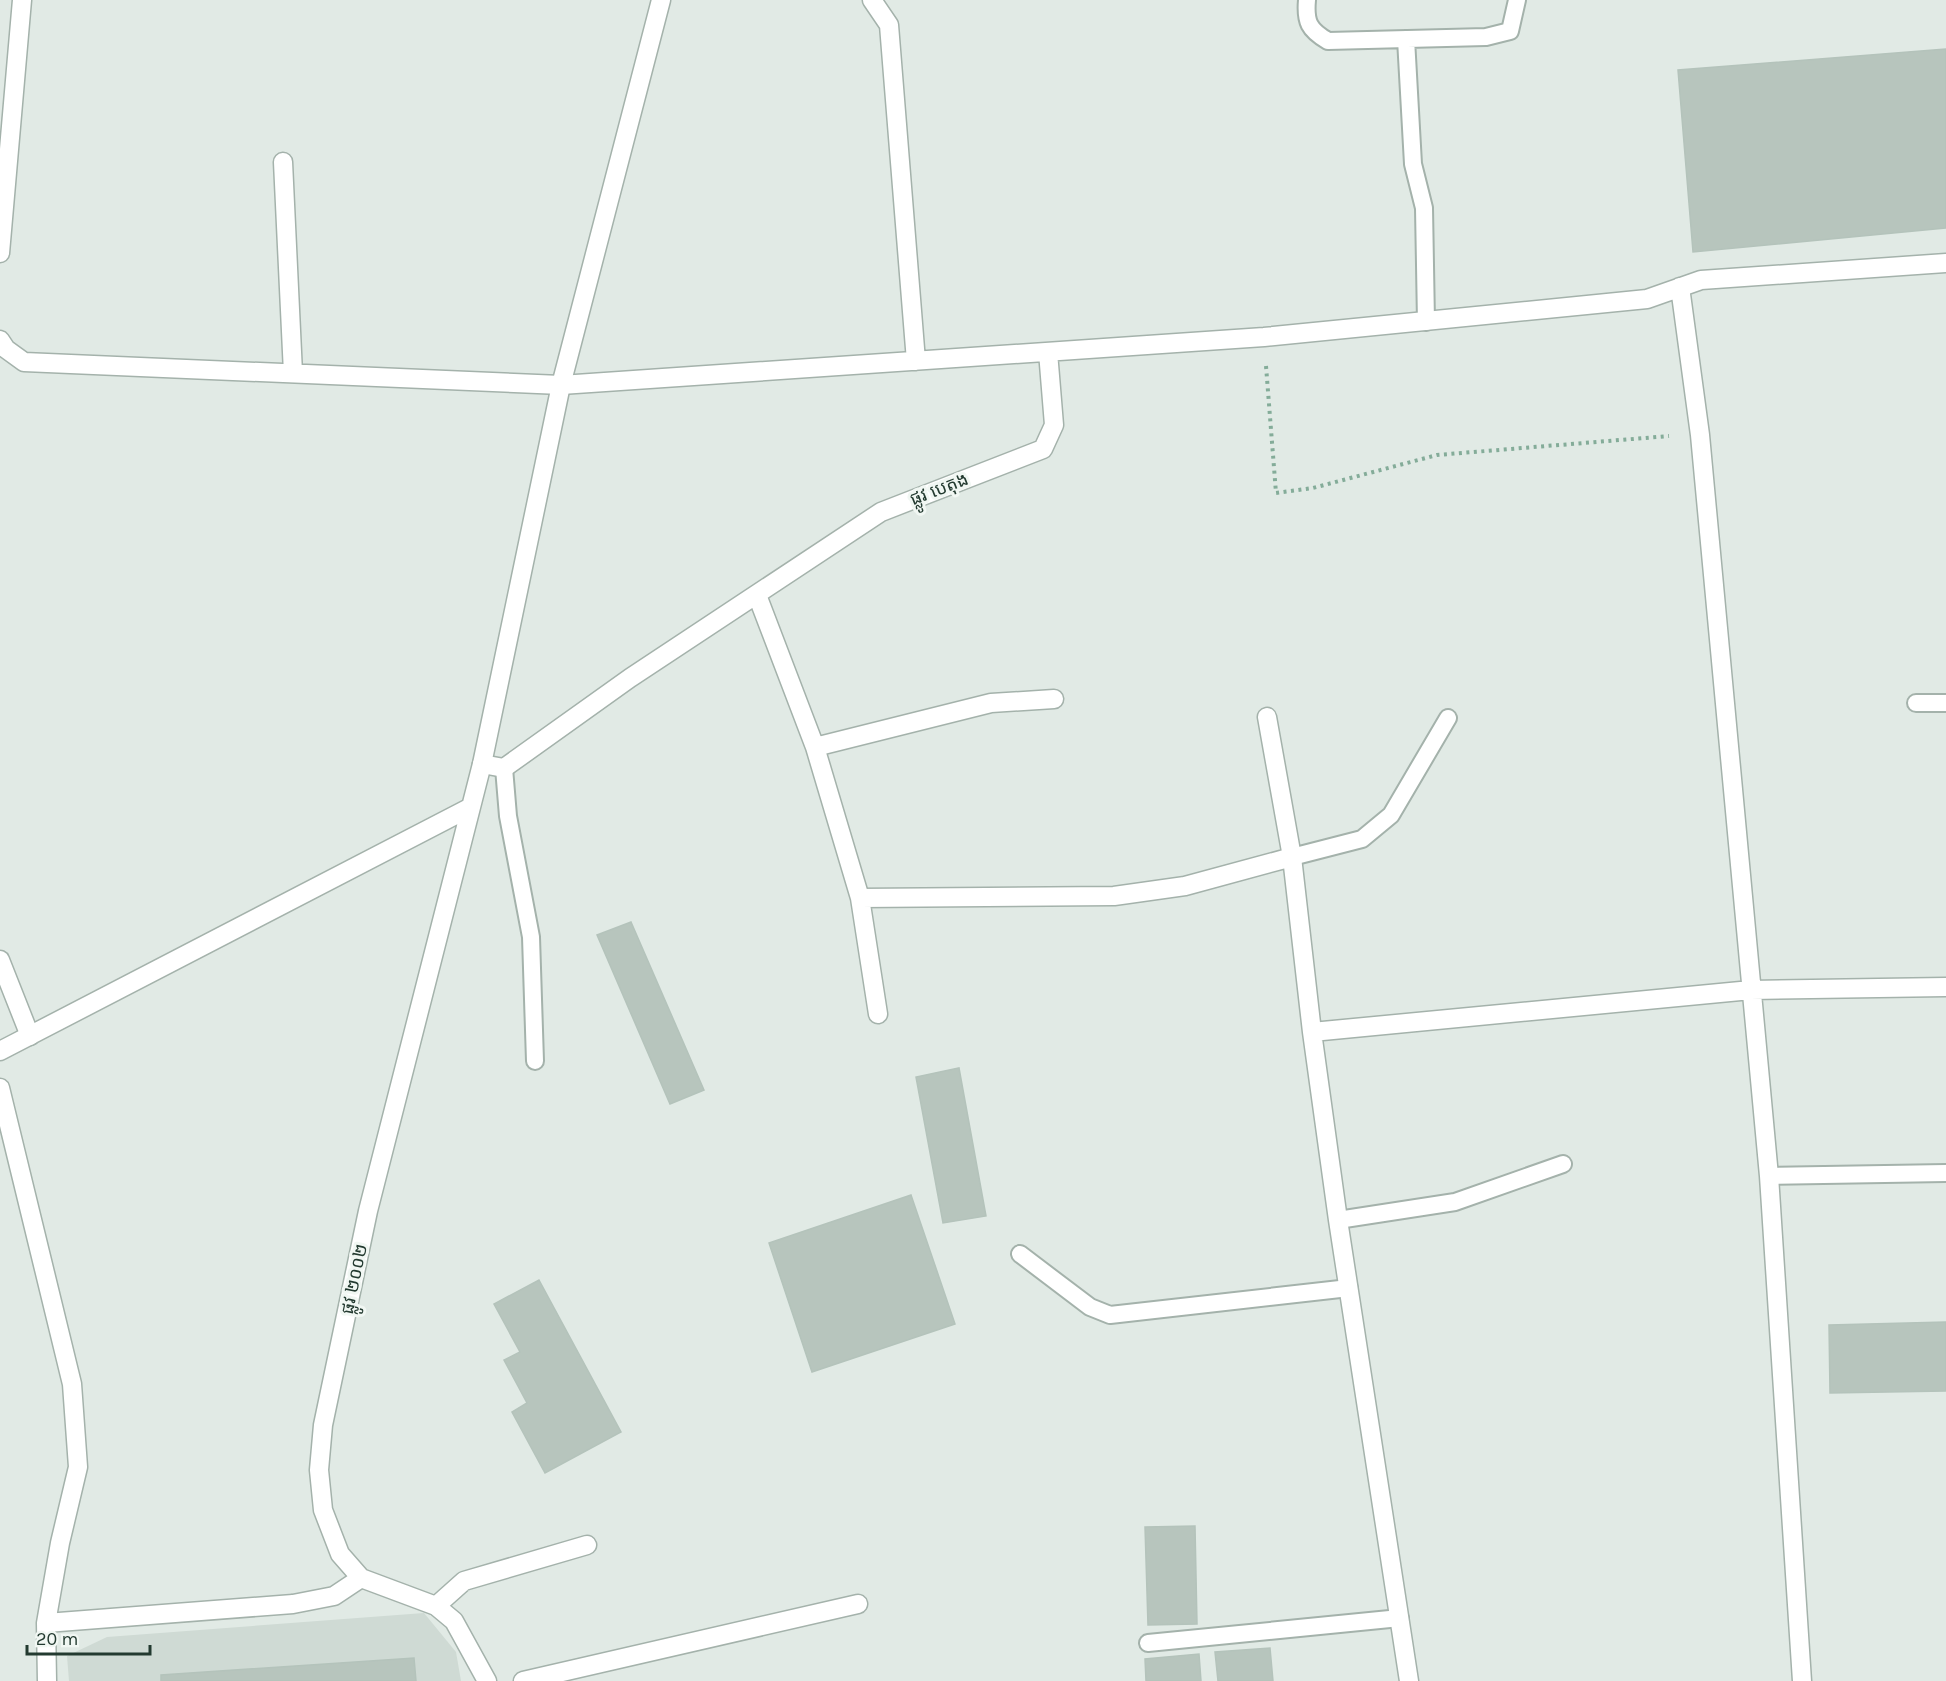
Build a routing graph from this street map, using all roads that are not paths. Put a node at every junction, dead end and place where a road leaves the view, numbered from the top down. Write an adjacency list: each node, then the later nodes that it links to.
1 (22, 0): 8 (street)
2 (661, 0): 16 (street, ផ្លូវ ២០០២)
3 (872, 0): 14 (street)
4 (1307, 0): 6 (lane)
5 (1517, 0): 6 (lane)
6 (1406, 39): 11 (lane)
7 (283, 162): 15 (street)
8 (0, 253)
9 (1946, 263): 10 (street)
10 (1680, 287): 11 (street); 31 (street)
11 (1426, 322): 13 (street)
12 (0, 340): 15 (street)
13 (1048, 352): 14 (street); 17 (street, ផ្លូវ បេតុង)
14 (916, 361): 16 (street)
15 (293, 373): 16 (street)
16 (561, 385): 24 (street, ផ្លូវ ២០០២)
17 (757, 595): 23 (street); 25 (street, ផ្លូវ បេតុង)
18 (1054, 699): 23 (street)
19 (1916, 703): 20 (lane)
20 (1946, 703)
21 (1267, 717): 27 (street)
22 (1448, 718): 27 (lane)
23 (815, 747): 28 (street)
24 (482, 764): 25 (street); 26 (street, ផ្លូវ ២០០២)
25 (504, 768): 36 (lane)
26 (471, 807): 34 (street); 45 (street, ផ្លូវ ២០០២)
27 (1292, 857): 28 (street); 33 (street)
28 (860, 898): 32 (street)
29 (0, 960): 34 (street)
30 (1946, 987): 31 (street)
31 (1751, 990): 33 (street); 40 (street)
32 (878, 1014)
33 (1312, 1032): 41 (street)
34 (30, 1036): 35 (street)
35 (0, 1051)
36 (535, 1061)
37 (0, 1088): 49 (street)
38 (1563, 1164): 41 (lane)
39 (1946, 1173): 40 (lane)
40 (1768, 1176): 55 (street)
41 (1338, 1220): 43 (street)
42 (1020, 1254): 43 (lane)
43 (1348, 1288): 48 (street)
44 (587, 1545): 47 (street)
45 (361, 1578): 47 (street, ផ្លូវ ២០០២); 49 (street)
46 (858, 1604): 53 (street)
47 (436, 1606): 52 (street, ផ្លូវ ២០០២)
48 (1400, 1618): 50 (lane); 54 (street)
49 (46, 1623): 51 (street)
50 (1148, 1643)
51 (47, 1681)
52 (487, 1681)
53 (523, 1681)
54 (1409, 1681)
55 (1802, 1681)

